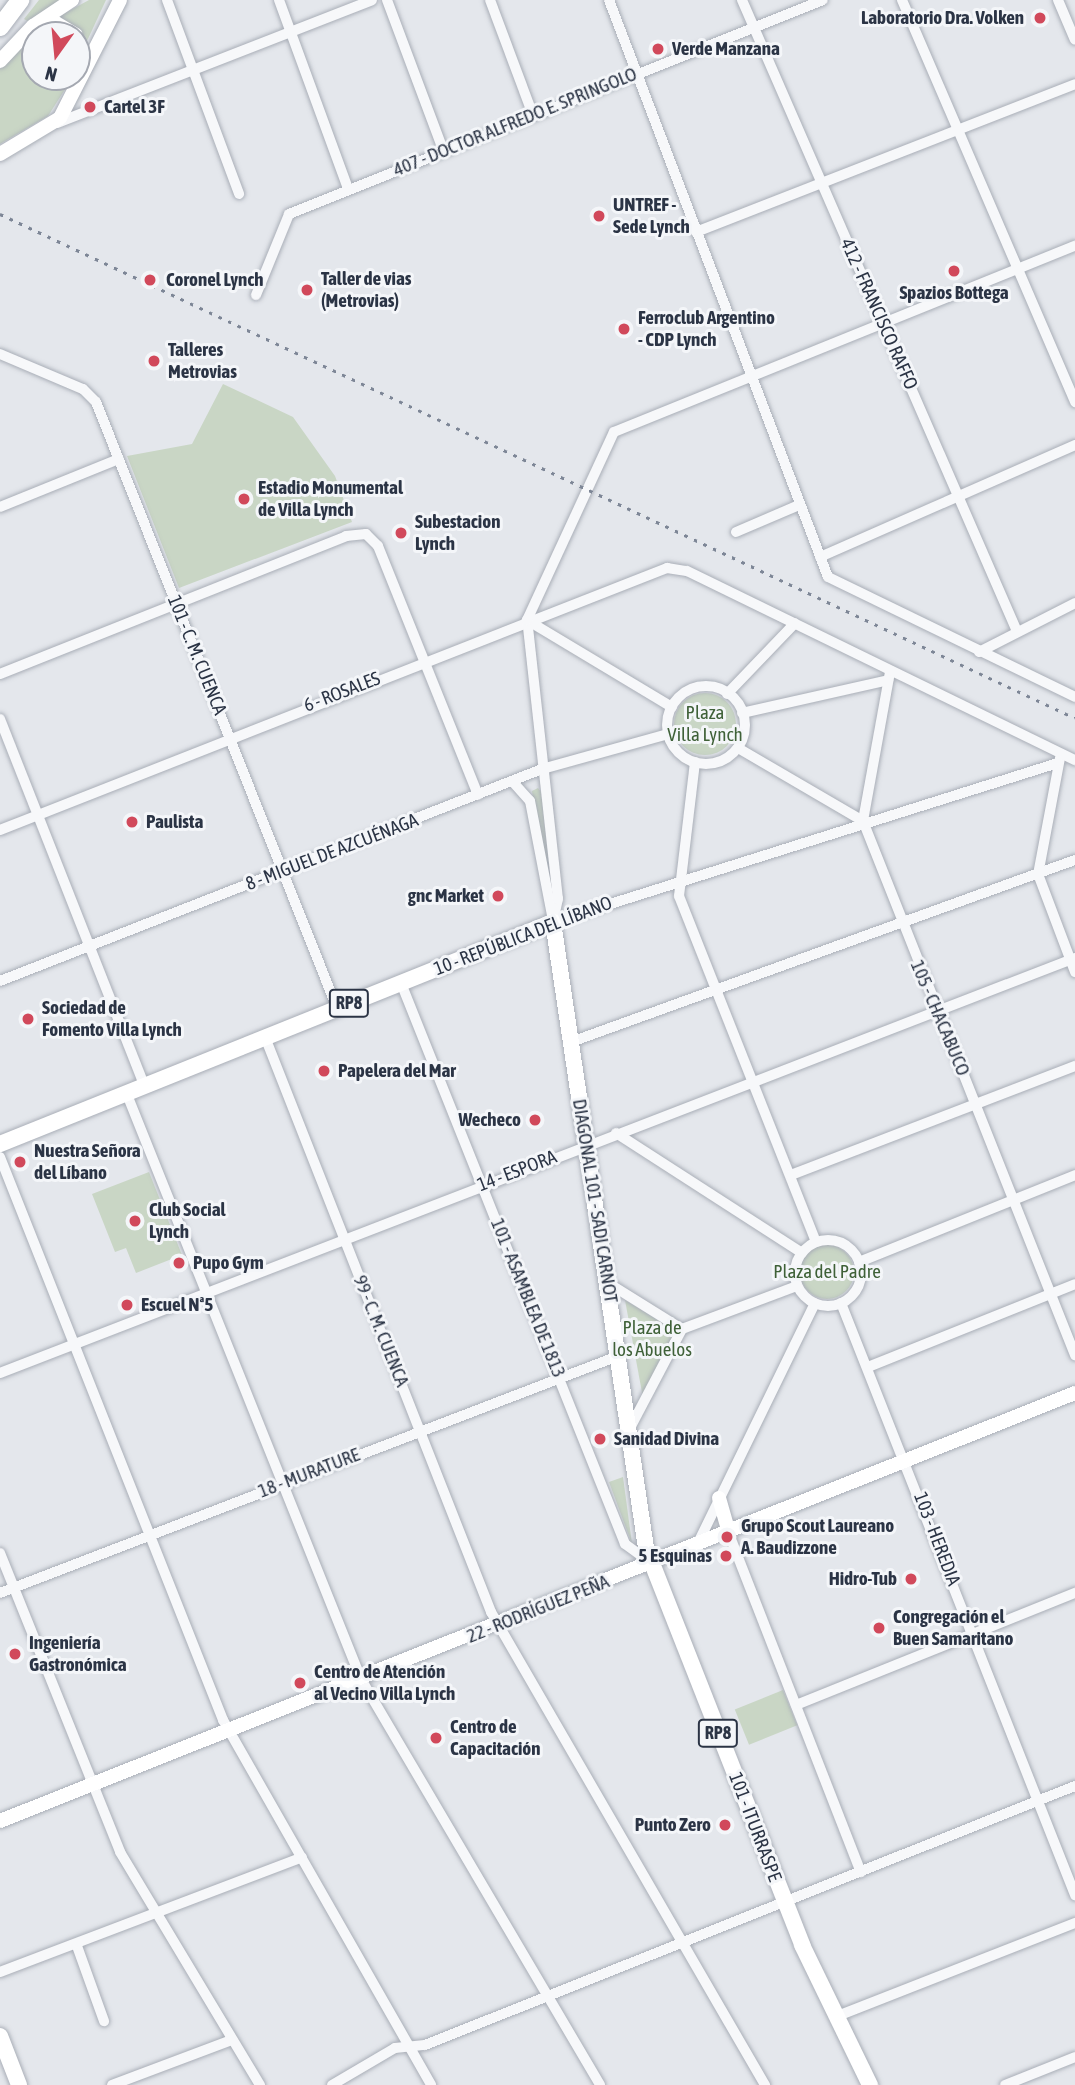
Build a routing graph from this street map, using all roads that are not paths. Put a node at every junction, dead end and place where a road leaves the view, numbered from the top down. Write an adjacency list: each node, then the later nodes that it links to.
1 (20, 0): 15 (highway)
2 (72, 0): 14 (street)
3 (120, 0): 20 (street)
4 (167, 0): 22 (street)
5 (279, 0): 17 (street)
6 (372, 0): 17 (street)
7 (387, 0): 29 (street)
8 (490, 0): 26 (street)
9 (609, 0): 23 (street)
10 (743, 0): 16 (street, 412 - FRANCISCO RAFFO)
11 (823, 0): 16 (street, 407 - DOCTOR ALFREDO E. SPRINGOLO)
12 (902, 0): 28 (street)
13 (1058, 0): 19 (street)
14 (40, 21)
15 (0, 27)
16 (754, 27): 23 (street, 407 - DOCTOR ALFREDO E. SPRINGOLO); 31 (street, 412 - FRANCISCO RAFFO)
17 (291, 30): 22 (street); 32 (street)
18 (21, 39): 21 (street)
19 (1075, 40)
20 (91, 56)
21 (0, 61)
22 (193, 69): 27 (street); 33 (street)
23 (637, 74): 26 (street, 407 - DOCTOR ALFREDO E. SPRINGOLO); 34 (street)
24 (1075, 84): 28 (street)
25 (78, 91): 27 (street)
26 (533, 115): 29 (street, 407 - DOCTOR ALFREDO E. SPRINGOLO)
27 (53, 124): 30 (street)
28 (958, 130): 31 (street); 36 (street)
29 (443, 150): 32 (street, 407 - DOCTOR ALFREDO E. SPRINGOLO)
30 (0, 154)
31 (822, 183): 34 (street); 38 (street, 412 - FRANCISCO RAFFO)
32 (348, 189): 37 (street, 407 - DOCTOR ALFREDO E. SPRINGOLO)
33 (239, 194)
34 (696, 232): 40 (street)
35 (1075, 246): 36 (street)
36 (1018, 269): 38 (street); 41 (street)
37 (256, 295)
38 (883, 324): 40 (street); 44 (street, 412 - FRANCISCO RAFFO)
39 (0, 354): 43 (street, 101 - C. M. CUENCA)
40 (748, 377): 45 (street); 51 (street)
41 (1075, 402)
42 (1075, 445): 44 (street)
43 (119, 459): 46 (street); 49 (street, 101 - C. M. CUENCA)
44 (960, 496): 48 (street); 53 (street, 412 - FRANCISCO RAFFO)
45 (799, 505): 47 (street); 48 (street)
46 (0, 507)
47 (736, 532)
48 (820, 557): 54 (street)
49 (176, 602): 55 (street); 56 (street); 64 (street, 101 - C. M. CUENCA)
50 (1075, 603): 53 (street)
51 (527, 620): 52 (street, 6 - ROSALES); 55 (street, 6 - ROSALES); 60 (street); 69 (street, DIAGONAL 101 - SADI CARNOT)
52 (795, 623): 57 (street); 58 (street)
53 (1016, 629): 54 (street)
54 (979, 652): 59 (street)
55 (422, 662): 64 (street, 6 - ROSALES); 71 (street)
56 (0, 674)
57 (889, 676): 61 (street); 66 (street); 73 (street)
58 (727, 694): 60 (street); 61 (street)
59 (1075, 697)
60 (672, 707): 63 (street)
61 (742, 713): 65 (street)
62 (0, 719): 72 (street)
63 (668, 734): 68 (street); 69 (street, 8 - MIGUEL DE AZCUÉNAGA)
64 (229, 735): 72 (street, 6 - ROSALES); 76 (street, 101 - C. M. CUENCA)
65 (738, 748): 68 (street); 73 (street)
66 (1060, 759): 67 (street); 73 (street, 10 - REPÚBLICA DEL LÍBANO); 77 (street)
67 (1075, 760)
68 (695, 762): 78 (street)
69 (542, 769): 70 (street, 8 - MIGUEL DE AZCUÉNAGA); 79 (street, DIAGONAL 101 - SADI CARNOT)
70 (512, 782): 71 (street, 8 - MIGUEL DE AZCUÉNAGA); 79 (street, DIAGONAL 101 - SADI CARNOT)
71 (478, 795): 76 (street, 8 - MIGUEL DE AZCUÉNAGA)
72 (37, 815): 74 (street, 6 - ROSALES); 81 (street)
73 (863, 821): 78 (street, 10 - REPÚBLICA DEL LÍBANO); 80 (street, 105 - CHACABUCO)
74 (0, 830)
75 (1075, 860): 77 (street)
76 (283, 871): 81 (street, 8 - MIGUEL DE AZCUÉNAGA); 87 (street, 101 - C. M. CUENCA)
77 (1038, 874): 80 (street); 82 (street)
78 (678, 881): 79 (street, 10 - REPÚBLICA DEL LÍBANO); 86 (street)
79 (554, 922): 85 (main road, 10 - REPÚBLICA DEL LÍBANO / RP8); 90 (main road, DIAGONAL 101 - SADI CARNOT / RP8)
80 (901, 923): 86 (street); 88 (street, 105 - CHACABUCO)
81 (90, 945): 84 (street, 8 - MIGUEL DE AZCUÉNAGA); 93 (street)
82 (1072, 959): 83 (street); 88 (street, 14 - ESPORA)
83 (1075, 972)
84 (0, 981)
85 (401, 983): 87 (main road, 10 - REPÚBLICA DEL LÍBANO / RP8); 102 (street, 101 - ASAMBLEA DE 1813)
86 (717, 993): 90 (street); 92 (street)
87 (337, 1008): 89 (main road, 10 - REPÚBLICA DEL LÍBANO / RP8)
88 (937, 1010): 92 (street, 14 - ESPORA); 95 (street, 105 - CHACABUCO)
89 (265, 1037): 93 (main road, 10 - REPÚBLICA DEL LÍBANO / RP8); 104 (street, 99 - C. M. CUENCA)
90 (571, 1042): 98 (main road, DIAGONAL 101 - SADI CARNOT / RP8)
91 (1075, 1066): 95 (street)
92 (753, 1082): 96 (street, 14 - ESPORA); 100 (street)
93 (144, 1085): 94 (main road, 10 - REPÚBLICA DEL LÍBANO / RP8)
94 (126, 1092): 97 (main road, 10 - REPÚBLICA DEL LÍBANO / RP8); 111 (street)
95 (976, 1104): 100 (street); 103 (street, 105 - CHACABUCO)
96 (616, 1133): 98 (street, 14 - ESPORA); 106 (street)
97 (0, 1144)
98 (587, 1144): 102 (street, 14 - ESPORA); 108 (main road, DIAGONAL 101 - SADI CARNOT / RP8)
99 (0, 1157): 116 (street)
100 (791, 1175): 105 (street)
101 (1075, 1175): 103 (street)
102 (482, 1185): 104 (street, 14 - ESPORA); 121 (street, 101 - ASAMBLEA DE 1813)
103 (1014, 1199): 107 (street); 112 (street, 105 - CHACABUCO)
104 (344, 1238): 111 (street, 14 - ESPORA); 123 (street, 99 - C. M. CUENCA)
105 (816, 1242): 106 (street); 107 (street)
106 (802, 1252): 110 (street)
107 (859, 1262): 114 (street)
108 (608, 1283): 115 (street); 118 (main road, DIAGONAL 101 - SADI CARNOT / RP8)
109 (1075, 1284): 112 (street)
110 (797, 1286): 113 (street); 115 (street)
111 (205, 1291): 116 (street, 14 - ESPORA); 126 (street)
112 (1050, 1293): 117 (street, 105 - CHACABUCO); 119 (street)
113 (815, 1303): 114 (street); 127 (street)
114 (841, 1303): 119 (street, 103 - HEREDIA)
115 (682, 1329): 124 (street)
116 (72, 1343): 120 (street, 14 - ESPORA); 129 (street)
117 (1075, 1355)
118 (618, 1356): 121 (street, 18 - MURATURE); 124 (main road, DIAGONAL 101 - SADI CARNOT / RP8)
119 (869, 1367): 125 (street, 103 - HEREDIA)
120 (0, 1373)
121 (559, 1376): 123 (street, 18 - MURATURE); 132 (street, 101 - ASAMBLEA DE 1813)
122 (1075, 1393): 125 (street, 22 - RODRÍGUEZ PEÑA)
123 (420, 1430): 126 (street, 18 - MURATURE); 136 (street, 99 - C. M. CUENCA)
124 (628, 1431): 132 (main road, DIAGONAL 101 - SADI CARNOT / RP8)
125 (905, 1460): 128 (street, 22 - RODRÍGUEZ PEÑA); 137 (street, 103 - HEREDIA)
126 (283, 1483): 129 (street, 18 - MURATURE); 138 (street)
127 (719, 1498): 128 (street); 130 (street)
128 (729, 1534): 130 (street, 22 - RODRÍGUEZ PEÑA); 139 (street)
129 (147, 1535): 133 (street, 18 - MURATURE); 140 (street)
130 (696, 1547): 132 (street, 22 - RODRÍGUEZ PEÑA)
131 (0, 1552): 133 (street)
132 (652, 1563): 136 (street, 22 - RODRÍGUEZ PEÑA); 148 (main road, 101 - ITURRASPE / RP8)
133 (14, 1587): 134 (street, 18 - MURATURE); 141 (street)
134 (0, 1593)
135 (1075, 1593): 137 (street)
136 (498, 1625): 138 (street, 22 - RODRÍGUEZ PEÑA); 151 (street, 99 - C. M. CUENCA)
137 (974, 1634): 139 (street); 143 (street, 103 - HEREDIA)
138 (361, 1679): 140 (street, 22 - RODRÍGUEZ PEÑA); 154 (street)
139 (796, 1705): 146 (street)
140 (229, 1732): 141 (street, 22 - RODRÍGUEZ PEÑA); 145 (street)
141 (93, 1786): 144 (street, 22 - RODRÍGUEZ PEÑA); 149 (street)
142 (1075, 1786): 143 (street)
143 (1038, 1800): 146 (street); 147 (street, 103 - HEREDIA)
144 (0, 1821)
145 (302, 1857): 149 (street); 159 (street)
146 (861, 1872): 148 (street)
147 (1075, 1895)
148 (785, 1902): 151 (street); 155 (main road, 101 - ITURRASPE / RP8)
149 (156, 1915): 152 (street); 158 (street)
150 (1075, 1923): 155 (street)
151 (681, 1941): 154 (street); 167 (street, 99 - C. M. CUENCA)
152 (77, 1946): 153 (street); 156 (street)
153 (0, 1972)
154 (546, 1996): 159 (street); 166 (street)
155 (835, 2017): 168 (main road, 101 - ITURRASPE / RP8)
156 (104, 2021)
157 (0, 2036): 161 (main road)
158 (229, 2041): 162 (street); 163 (street)
159 (407, 2046): 164 (street); 165 (street)
160 (1075, 2057): 169 (street)
161 (19, 2085)
162 (113, 2085)
163 (260, 2085)
164 (332, 2085)
165 (431, 2085)
166 (600, 2085)
167 (765, 2085)
168 (870, 2085)
169 (1005, 2085)

